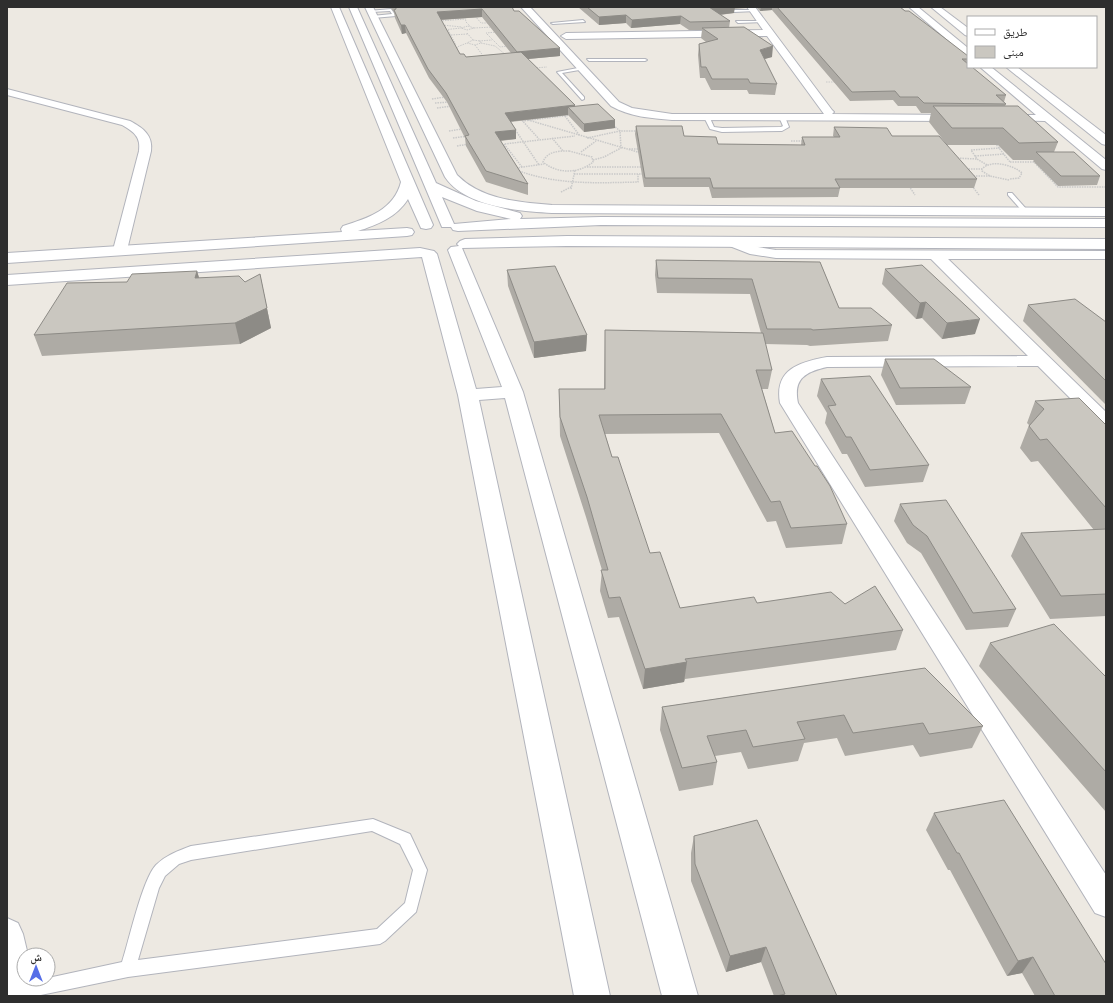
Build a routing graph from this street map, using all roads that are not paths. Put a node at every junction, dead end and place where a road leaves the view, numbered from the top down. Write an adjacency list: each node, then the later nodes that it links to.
1 (335, 7): 34 (street)
2 (354, 7): 33 (street)
3 (525, 7): 21 (street)
4 (537, 7): 15 (street)
5 (913, 7): 10 (street)
6 (935, 7): 11 (street)
7 (752, 9): 9 (lane); 14 (street)
8 (371, 12): 40 (street)
9 (734, 12)
10 (923, 15): 11 (street); 19 (street)
11 (946, 15): 16 (street)
12 (583, 21): 15 (lane)
13 (738, 22): 14 (lane)
14 (762, 22): 17 (street)
15 (553, 23): 18 (street)
16 (967, 32)
17 (770, 33): 18 (street); 28 (street)
18 (566, 36): 21 (street)
19 (967, 52)
20 (645, 60): 21 (lane)
21 (584, 64): 24 (street); 27 (lane); 31 (street)
22 (987, 68): 30 (street)
23 (1012, 68): 35 (street)
24 (599, 71)
25 (7, 92): 52 (street)
26 (624, 97): 28 (street)
27 (582, 98)
28 (828, 112): 32 (street)
29 (992, 115): 30 (street)
30 (1044, 115): 36 (street)
31 (707, 117): 32 (street); 32 (lane)
32 (782, 117)
33 (410, 139): 34 (street); 38 (street)
34 (391, 140): 37 (street)
35 (1106, 141)
36 (1106, 166)
37 (408, 182): 45 (street); 47 (street)
38 (430, 185): 43 (street); 48 (street)
39 (1010, 194): 40 (lane)
40 (1026, 212): 41 (street)
41 (1106, 212)
42 (601, 221): 43 (street); 44 (street); 49 (street)
43 (550, 222): 48 (street)
44 (1106, 223)
45 (426, 225): 46 (street); 48 (street)
46 (407, 232): 47 (street); 53 (street)
47 (318, 236): 52 (street)
48 (457, 236): 49 (street); 53 (street); 59 (street)
49 (567, 241): 50 (street)
50 (732, 242): 51 (street); 54 (street)
51 (1106, 244)
52 (120, 250): 56 (street)
53 (424, 253): 57 (street); 60 (street)
54 (935, 254): 55 (street); 58 (street)
55 (1106, 256)
56 (7, 258)
57 (7, 280)
58 (1043, 361): 61 (street); 62 (street)
59 (513, 392): 60 (street); 67 (street)
60 (468, 394): 66 (street)
61 (1106, 423)
62 (1106, 902)
63 (7, 934): 65 (street)
64 (128, 969): 64 (lane); 65 (lane)
65 (20, 994)
66 (592, 996)
67 (680, 996)

